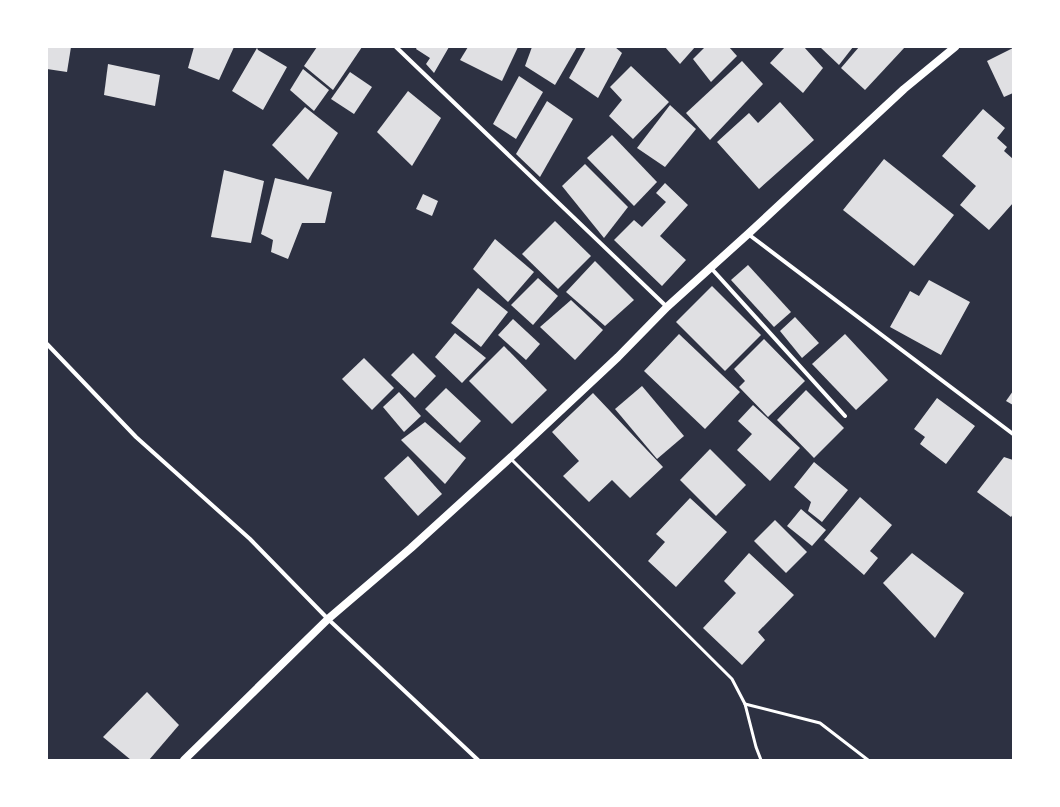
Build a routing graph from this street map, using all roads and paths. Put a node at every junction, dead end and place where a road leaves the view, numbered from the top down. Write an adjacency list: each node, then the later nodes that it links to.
1 (396, 47): 5 (street)
2 (955, 47): 3 (main road)
3 (748, 234): 4 (main road); 8 (street)
4 (711, 268): 5 (main road); 7 (street)
5 (667, 307): 9 (main road)
6 (47, 344): 10 (street)
7 (845, 416)
8 (1013, 434)
9 (510, 458): 10 (main road); 11 (lane)
10 (328, 619): 12 (main road); 13 (street)
11 (745, 704): 14 (lane); 15 (lane)
12 (184, 760)
13 (478, 760)
14 (761, 760)
15 (868, 760)

